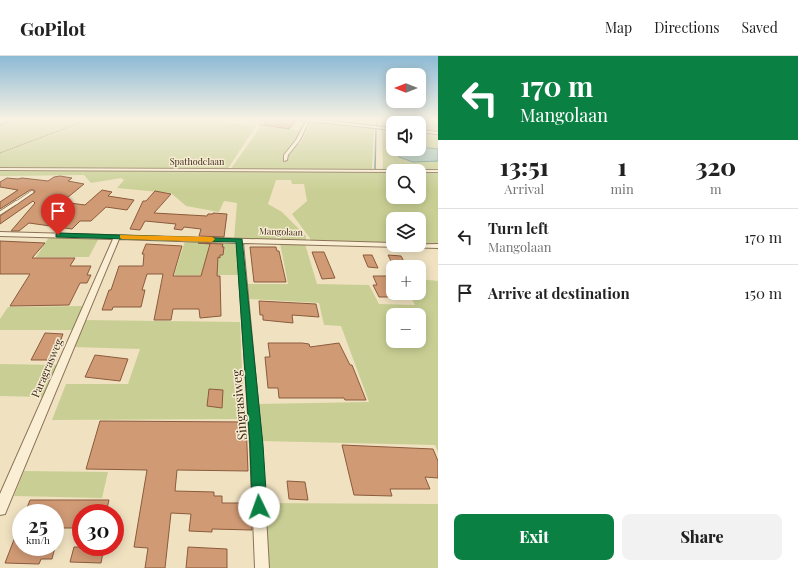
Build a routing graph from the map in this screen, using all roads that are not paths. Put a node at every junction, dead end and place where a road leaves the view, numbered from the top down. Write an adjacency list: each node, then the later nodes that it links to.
1 (296, 143): 2 (street)
2 (286, 160)
3 (0, 169): 4 (street, Spathodelaan)
4 (386, 171)
5 (426, 171): 6 (street)
6 (438, 171)
7 (32, 192): 8 (lane)
8 (0, 213)
9 (0, 234): 10 (street, Mangolaan)
10 (117, 237): 11 (street, Mangolaan); 15 (street, Paragrasweg)
11 (240, 240): 12 (street, Mangolaan); 16 (street, Singrasiweg)
12 (386, 245)
13 (426, 246): 14 (street, Mangolaan)
14 (438, 246)
15 (0, 509)
16 (262, 568)

